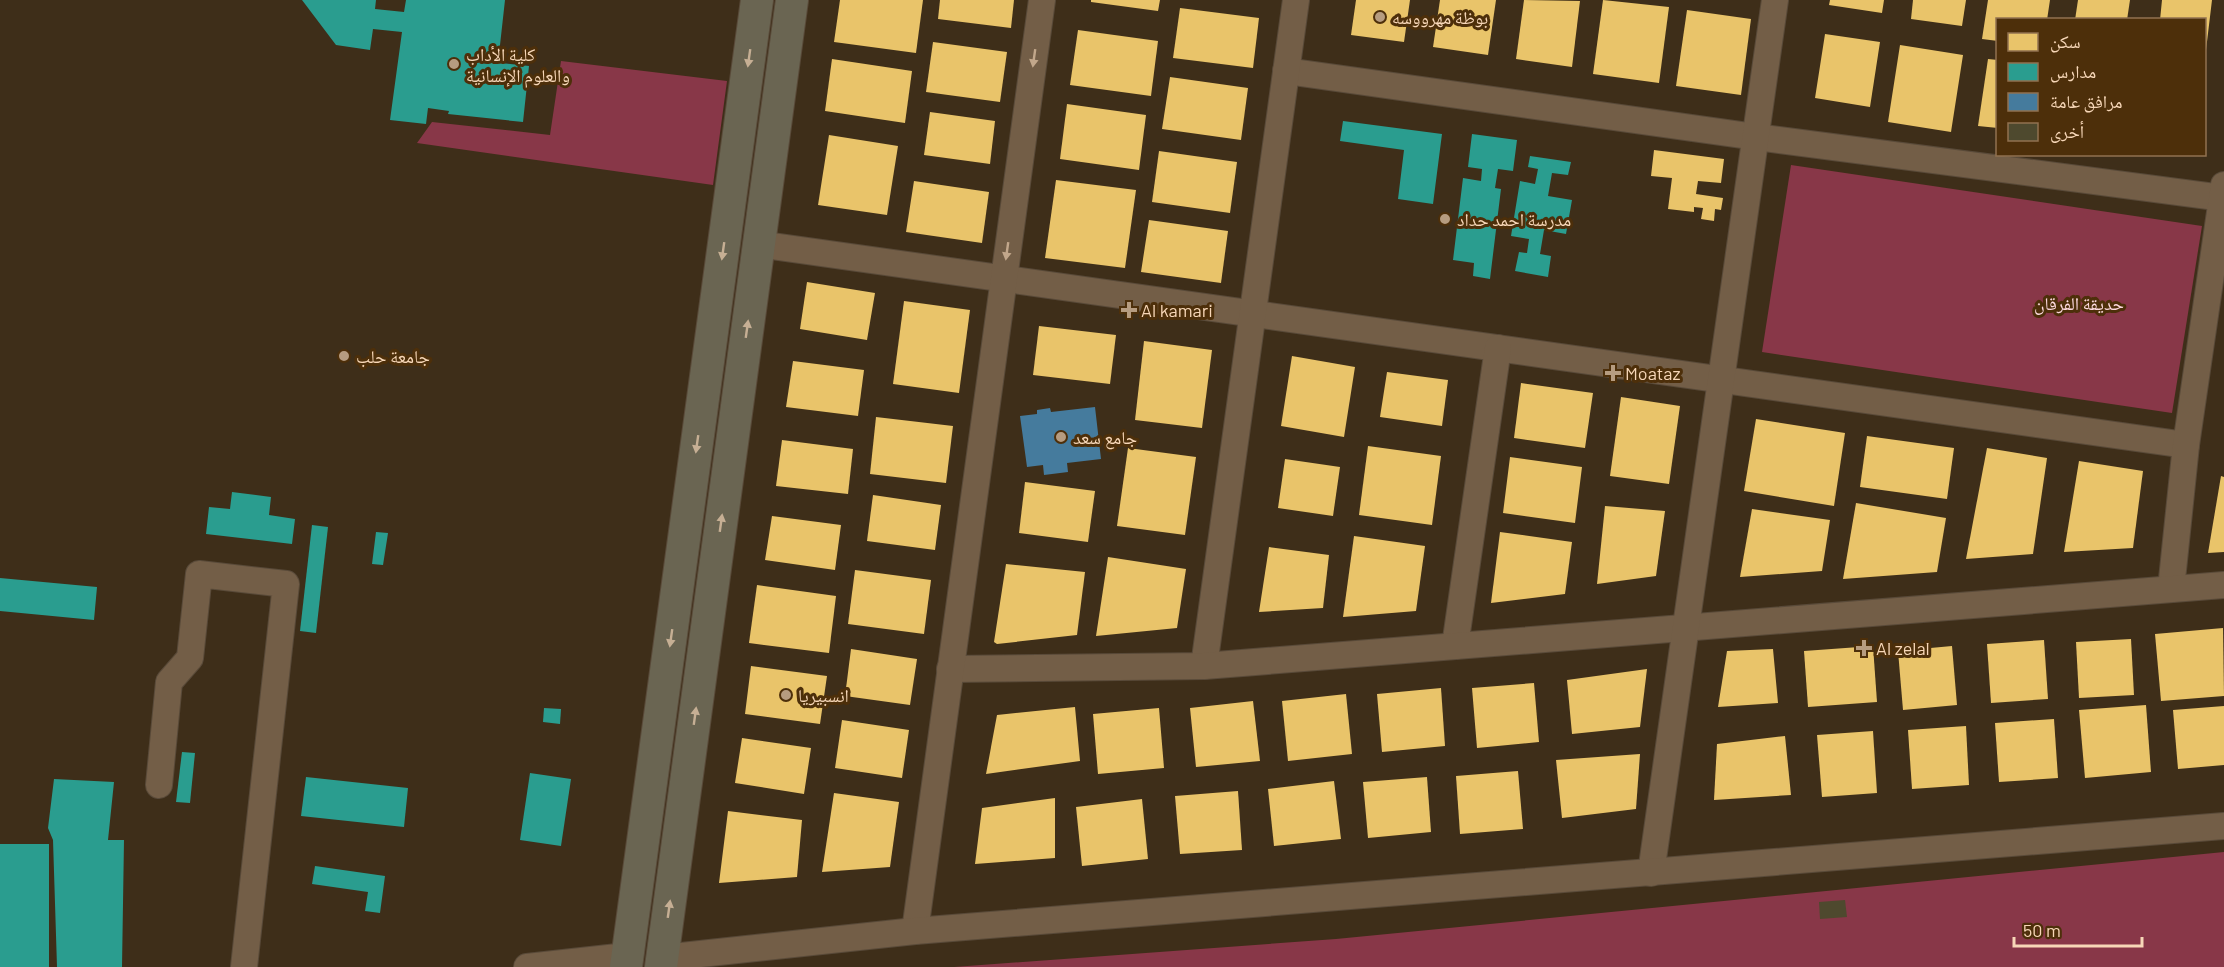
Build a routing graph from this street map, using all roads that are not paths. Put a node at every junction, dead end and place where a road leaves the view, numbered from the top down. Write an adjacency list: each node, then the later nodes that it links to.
1 (757, 0): 25 (main road, one-way to 25)
2 (792, 0): 9 (main road)
3 (1042, 0): 10 (street, one-way to 10)
4 (1296, 0): 6 (street)
5 (1775, 0): 7 (street)
6 (1286, 71): 7 (street); 11 (street)
7 (1756, 137): 8 (street); 13 (street)
8 (2223, 194): 14 (street)
9 (758, 244): 10 (street); 26 (main road, one-way to 9)
10 (1004, 279): 11 (street); 20 (street)
11 (1253, 314): 12 (street); 19 (street)
12 (1498, 348): 13 (street); 18 (street)
13 (1721, 380): 14 (street); 17 (street)
14 (2186, 445): 16 (street)
15 (2224, 585): 16 (street)
16 (2171, 589): 17 (street)
17 (1686, 626): 18 (street); 23 (street)
18 (1455, 646): 19 (street)
19 (1204, 666): 20 (street)
20 (950, 669): 24 (street)
21 (159, 785): 27 (street)
22 (2224, 826): 23 (street)
23 (1651, 873): 24 (street)
24 (915, 931): 26 (street)
25 (627, 962): 28 (street)
26 (662, 963)
27 (244, 967)
28 (526, 967)

